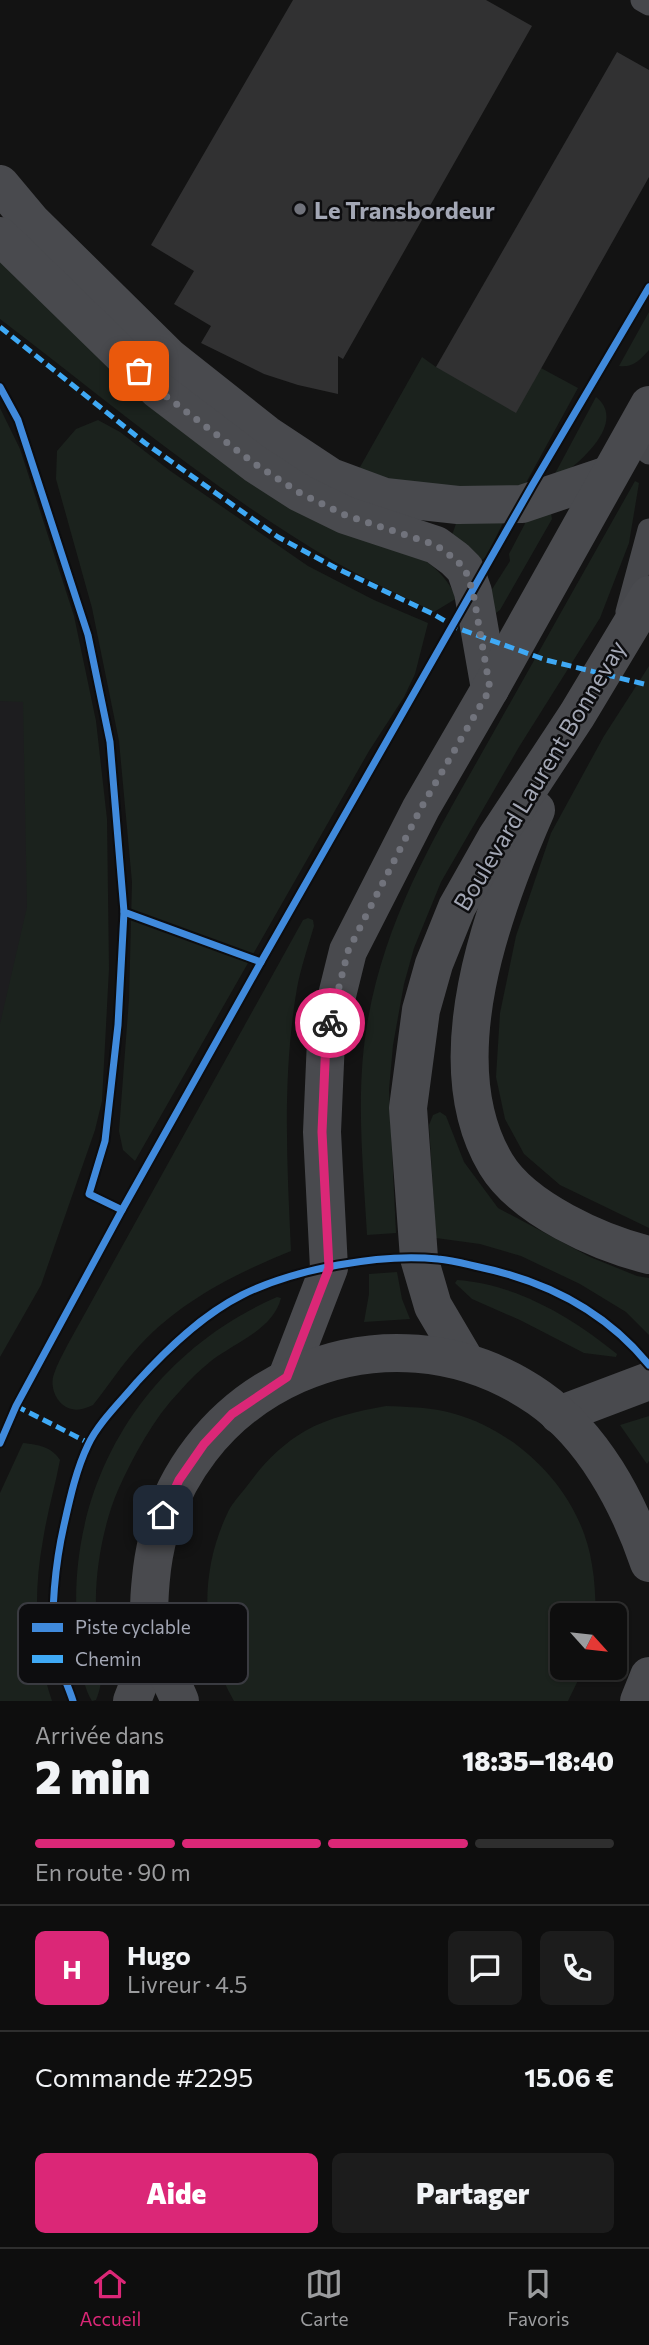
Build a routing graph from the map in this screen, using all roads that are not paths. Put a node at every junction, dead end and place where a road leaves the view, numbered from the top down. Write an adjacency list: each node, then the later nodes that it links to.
1 (642, 0): 2 (lane)
2 (649, 4)
3 (0, 184): 7 (main road)
4 (0, 236): 11 (main road)
5 (648, 408): 6 (lane); 7 (main road)
6 (649, 453)
7 (608, 475): 11 (main road)
8 (649, 530): 10 (lane)
9 (649, 596): 10 (main road, Boulevard Laurent Bonnevay)
10 (618, 646): 12 (main road, Boulevard Laurent Bonnevay)
11 (490, 689): 15 (main road)
12 (577, 715): 13 (main road); 14 (main road, Boulevard Laurent Bonnevay)
13 (649, 1255)
14 (466, 1362): 15 (main road); 17 (main road)
15 (287, 1377): 19 (main road)
16 (649, 1381): 17 (main road)
17 (559, 1415): 18 (main road)
18 (649, 1563)
19 (149, 1603)
20 (649, 1676): 25 (main road)
21 (139, 1684): 23 (main road)
22 (173, 1684): 24 (main road)
23 (132, 1701)
24 (180, 1701)
25 (639, 1701)

